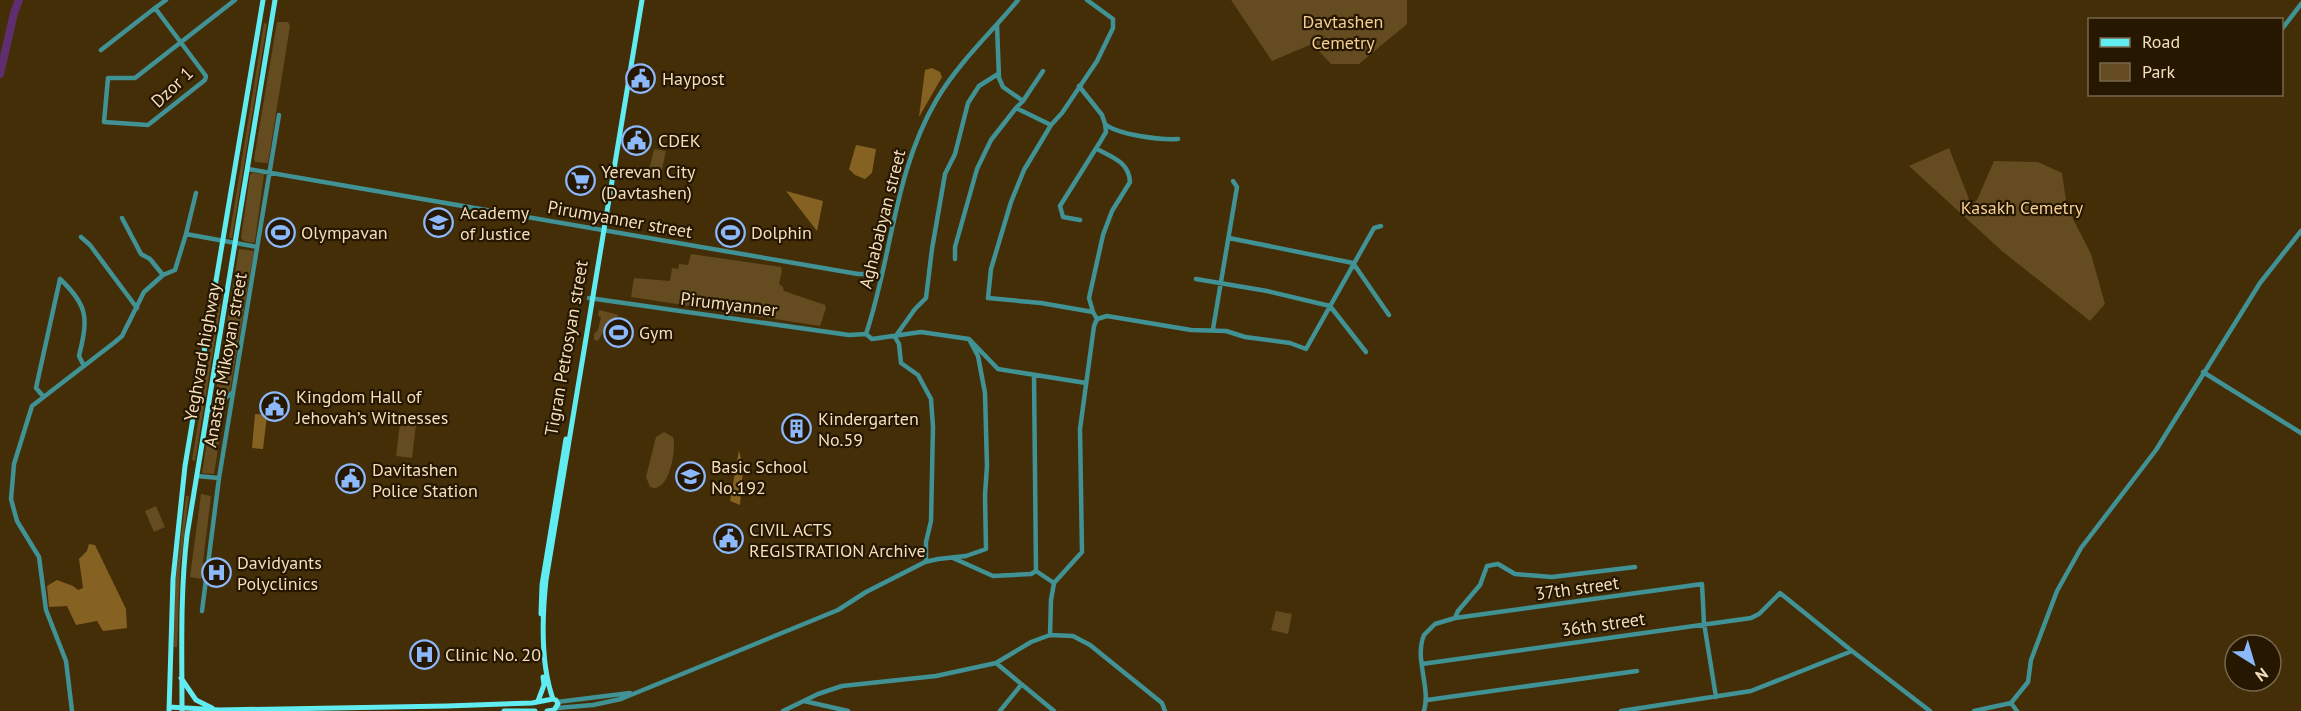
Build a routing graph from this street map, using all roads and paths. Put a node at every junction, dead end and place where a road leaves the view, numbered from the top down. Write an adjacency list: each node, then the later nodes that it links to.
1 (166, 0): 9 (street)
2 (235, 0): 14 (street, Dzor 1)
3 (263, 0): 10 (main road, Yeghvard highway)
4 (275, 0): 11 (main road, Yeghvard highway)
5 (641, 0): 33 (main road, Tigran Petrosyan street)
6 (1018, 0): 12 (street, Aghababyan street)
7 (1087, 0): 18 (street)
8 (2301, 4): 13 (street)
9 (155, 8): 14 (street, Dzor 1); 15 (street)
10 (260, 14): 11 (main road); 38 (main road, Yeghvard highway)
11 (272, 17): 26 (main road, Yeghvard highway)
12 (997, 25): 17 (street); 43 (street, Aghababyan street)
13 (2283, 28)
14 (181, 42): 14 (street, Dzor 1)
15 (101, 50)
16 (1043, 71): 19 (street)
17 (998, 74): 19 (street); 55 (street)
18 (1079, 86): 22 (street); 23 (street)
19 (1023, 101): 20 (street)
20 (1016, 108): 23 (street); 41 (street)
21 (279, 115): 27 (street, Anastas Mikoyan street)
22 (1105, 124): 24 (street); 25 (street)
23 (1051, 125): 50 (street)
24 (1178, 139)
25 (1096, 149): 31 (street); 50 (street)
26 (248, 169): 27 (street, Pirumyanner street); 39 (main road, Yeghvard highway)
27 (270, 172): 33 (street, Pirumyanner street); 40 (street, Anastas Mikoyan street)
28 (1233, 181): 37 (street)
29 (196, 193): 35 (street)
30 (122, 218): 44 (street)
31 (1080, 220)
32 (1381, 226): 42 (street)
33 (603, 230): 43 (street, Pirumyanner street); 47 (main road, Tigran Petrosyan street)
34 (2301, 231): 59 (street)
35 (186, 234): 38 (street); 44 (street)
36 (81, 237): 49 (street)
37 (1229, 237): 42 (street); 46 (street)
38 (223, 241): 39 (street); 68 (main road, Yeghvard highway)
39 (236, 243): 40 (street); 64 (main road, Yeghvard highway)
40 (257, 247): 62 (street, Anastas Mikoyan street)
41 (955, 259)
42 (1353, 263): 48 (street); 51 (street)
43 (882, 274): 54 (street, Aghababyan street)
44 (163, 275): 49 (street)
45 (1196, 279): 46 (street)
46 (1221, 284): 48 (street); 53 (street)
47 (591, 298): 54 (street, Pirumyanner); 90 (main road, Tigran Petrosyan street); 91 (main road, Tigran Petrosyan street)
48 (1330, 306): 53 (street); 57 (street)
49 (137, 308): 58 (street)
50 (1092, 312): 52 (street)
51 (1389, 315)
52 (1097, 319): 53 (street); 61 (street)
53 (1214, 330)
54 (866, 334): 55 (street, Pirumyanner)
55 (895, 337): 56 (street, Pirumyanner); 71 (street)
56 (969, 339): 60 (street); 70 (street)
57 (1366, 352)
58 (84, 366): 63 (street); 63 (street)
59 (2203, 372): 65 (street); 92 (street)
60 (1034, 375): 61 (street); 73 (street)
61 (1086, 383): 74 (street)
62 (232, 393): 64 (street); 67 (street, Anastas Mikoyan street)
63 (43, 396): 96 (street)
64 (207, 412): 66 (main road, Yeghvard highway)
65 (2301, 433)
66 (196, 476): 67 (street); 69 (main road, Yeghvard highway)
67 (219, 478): 75 (street, Anastas Mikoyan street)
68 (182, 490): 69 (main road); 80 (main road, Yeghvard highway)
69 (194, 492): 81 (main road, Yeghvard highway)
70 (953, 558): 71 (street); 73 (street)
71 (926, 562): 91 (street)
72 (1635, 567): 76 (street)
73 (1036, 571): 74 (street)
74 (1054, 583): 78 (street)
75 (202, 611)
76 (1455, 618): 77 (street, 37th street); 83 (street)
77 (1704, 623): 79 (street, 36th street); 83 (street, 36th street); 87 (street)
78 (1050, 635): 82 (street); 104 (street)
79 (1852, 651): 87 (street); 107 (street)
80 (170, 652): 81 (main road); 93 (main road, Yeghvard highway)
81 (180, 652): 85 (main road, Yeghvard highway)
82 (996, 663): 86 (street); 89 (street)
83 (1422, 664): 88 (street)
84 (1637, 671): 88 (street)
85 (180, 676): 94 (main road, Yeghvard highway); 95 (main road)
86 (1021, 685): 102 (street); 103 (street)
87 (1716, 697): 106 (street)
88 (1427, 700): 105 (street)
89 (803, 701): 100 (street); 101 (street)
90 (535, 702): 91 (main road); 95 (main road); 98 (main road)
91 (556, 703): 99 (main road)
92 (2012, 703): 108 (street); 109 (street)
93 (169, 709): 94 (main road)
94 (182, 709): 95 (main road)
95 (220, 710)
96 (72, 711)
97 (504, 711): 98 (main road)
98 (534, 711)
99 (547, 711)
100 (783, 711)
101 (848, 711)
102 (1000, 711)
103 (1054, 711)
104 (1165, 711)
105 (1424, 711)
106 (1621, 711)
107 (1930, 711)
108 (1974, 711)
109 (2017, 711)

